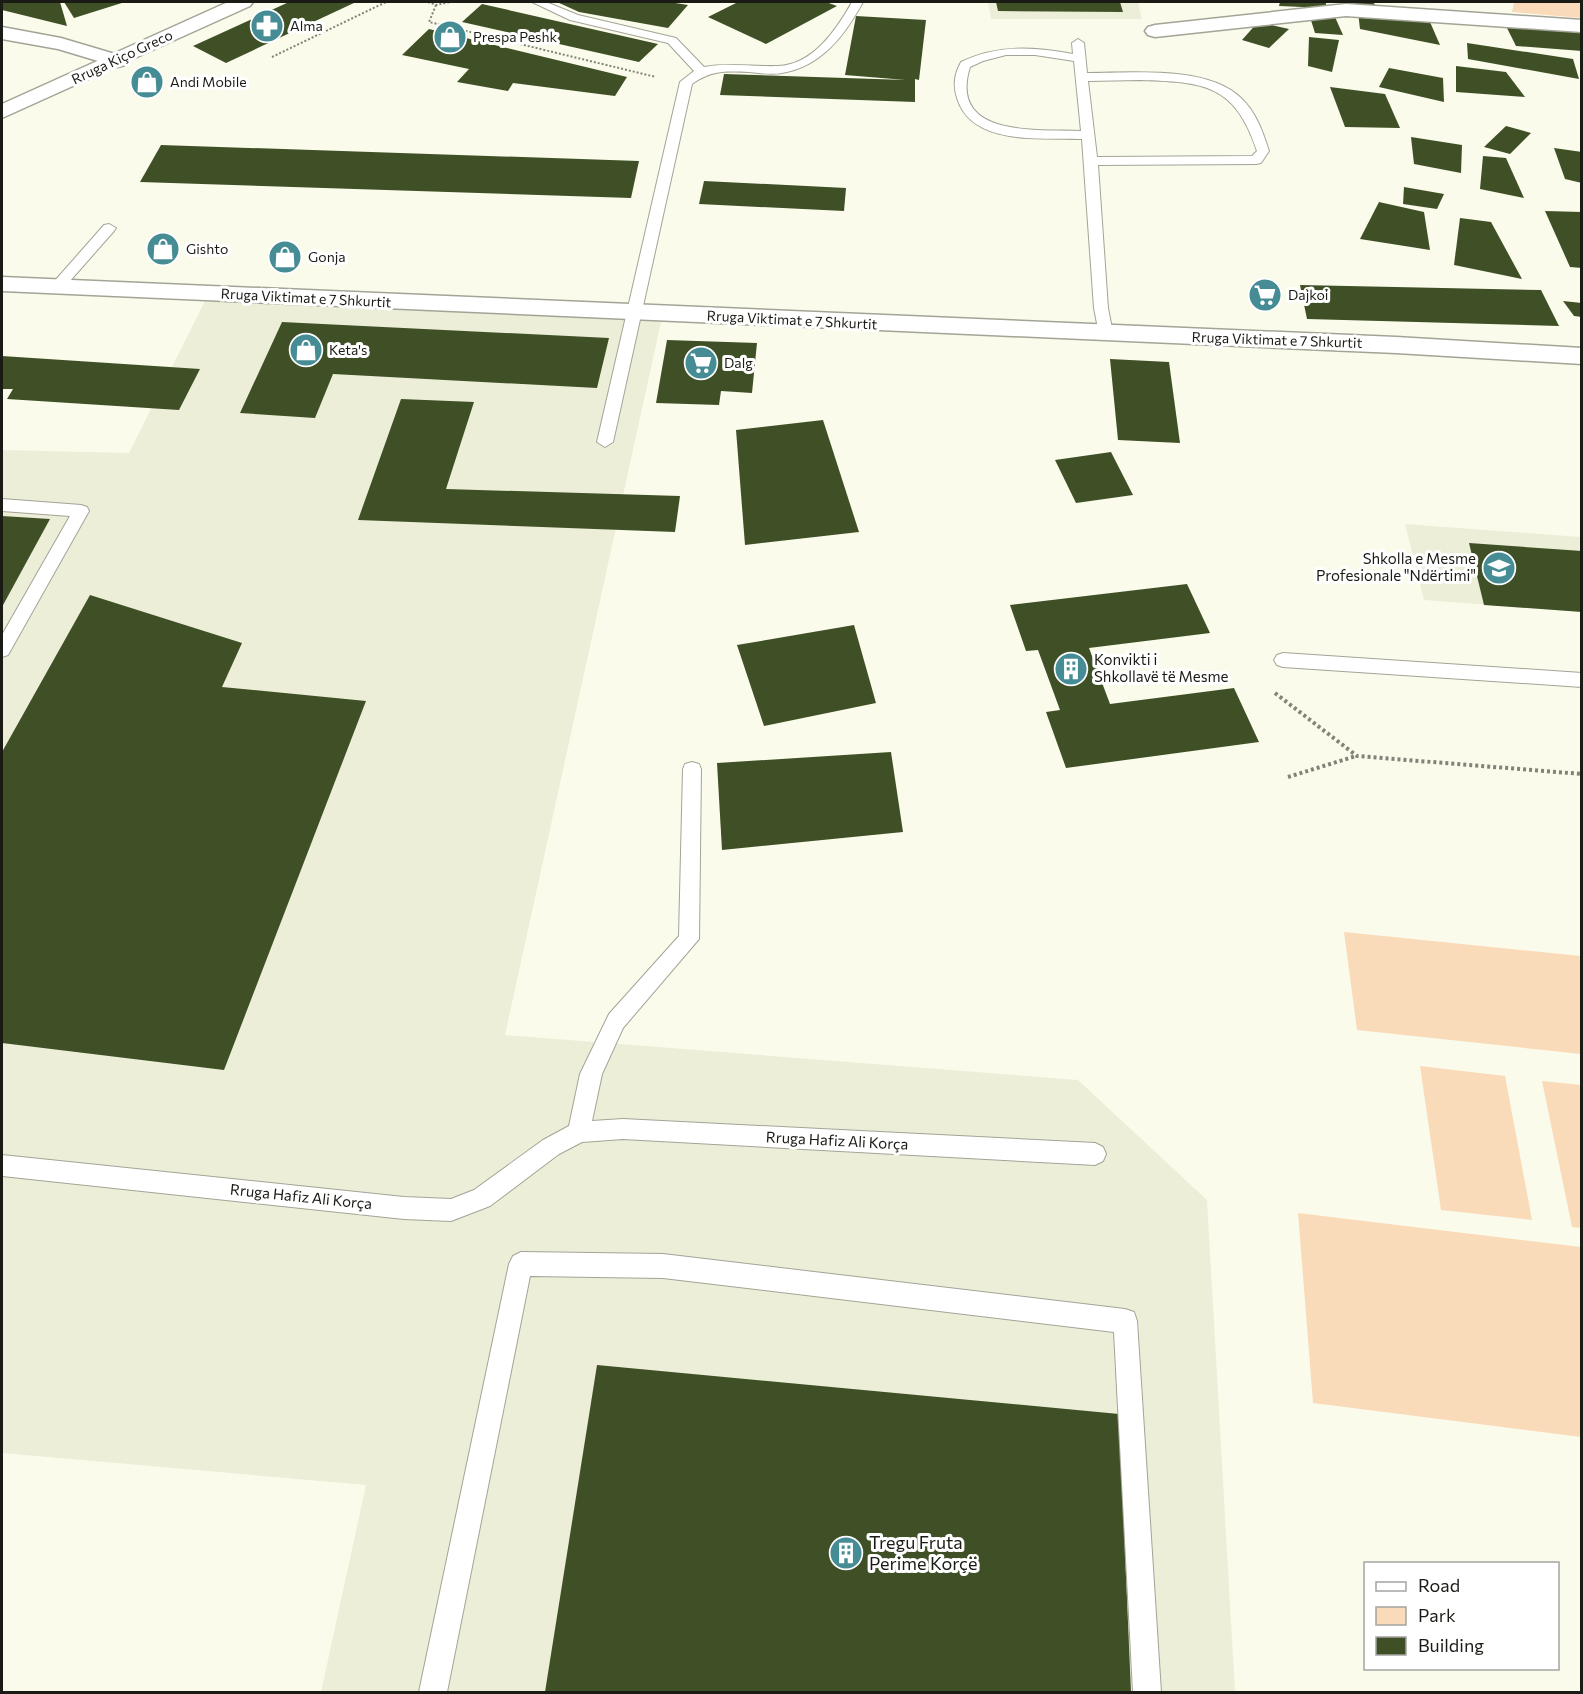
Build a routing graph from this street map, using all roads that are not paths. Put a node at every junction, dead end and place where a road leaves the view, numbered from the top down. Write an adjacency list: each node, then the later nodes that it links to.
1 (238, 2): 9 (street, Rruga Kiço Greco)
2 (538, 2): 10 (lane)
3 (857, 2): 10 (lane)
4 (1581, 26): 5 (street)
5 (1155, 31)
6 (2, 33): 9 (street)
7 (1078, 43): 8 (lane)
8 (1079, 58): 11 (lane); 13 (lane)
9 (118, 61): 12 (street, Rruga Kiço Greco)
10 (701, 72): 18 (lane)
11 (1082, 77): 13 (lane); 14 (lane)
12 (2, 112)
13 (1088, 135): 14 (lane)
14 (1091, 161): 19 (lane)
15 (109, 228): 17 (lane)
16 (2, 284): 17 (street, Rruga Viktimat e 7 Shkurtit)
17 (57, 286): 18 (street, Rruga Viktimat e 7 Shkurtit)
18 (633, 313): 19 (street, Rruga Viktimat e 7 Shkurtit); 21 (lane)
19 (1106, 334): 20 (street, Rruga Viktimat e 7 Shkurtit)
20 (1581, 356)
21 (604, 442)
22 (7, 505): 23 (lane)
23 (2, 651)
24 (1283, 660): 25 (lane)
25 (1581, 680)
26 (692, 769): 27 (lane)
27 (579, 1132): 28 (lane, Rruga Hafiz Ali Korça); 29 (lane, Rruga Hafiz Ali Korça)
28 (1095, 1154)
29 (2, 1167)
30 (433, 1692): 31 (lane)
31 (1147, 1692)

